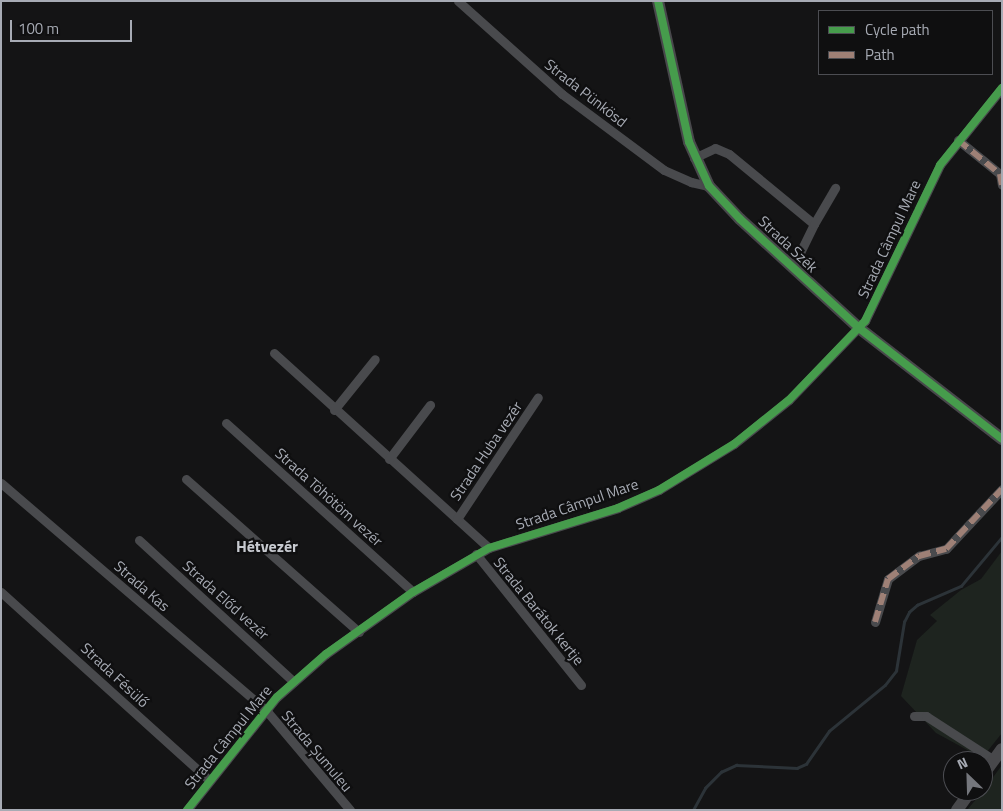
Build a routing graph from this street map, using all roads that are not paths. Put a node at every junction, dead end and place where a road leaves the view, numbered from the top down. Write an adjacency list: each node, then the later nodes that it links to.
1 (458, 1): 8 (street, Strada Pünkösd)
2 (658, 1): 5 (street, Strada Szék)
3 (1002, 88): 4 (street, Strada Câmpul Mare)
4 (958, 140): 6 (street); 12 (street, Strada Câmpul Mare)
5 (694, 158): 8 (street, Strada Szék); 10 (street)
6 (1001, 174): 7 (street)
7 (1002, 185)
8 (709, 186): 11 (street, Strada Szék)
9 (835, 188): 10 (street)
10 (814, 224): 11 (street)
11 (793, 267): 12 (street, Strada Szék)
12 (859, 328): 19 (street, Strada Szék); 26 (street, Strada Câmpul Mare)
13 (274, 353): 17 (street, Strada Huba vezér)
14 (375, 359): 17 (street)
15 (538, 397): 24 (street, Strada Huba vezér)
16 (430, 405): 20 (street)
17 (334, 410): 20 (street, Strada Huba vezér)
18 (226, 423): 29 (street, Strada Töhötöm vezér)
19 (1002, 439)
20 (389, 459): 24 (street, Strada Huba vezér)
21 (186, 480): 31 (street)
22 (1, 483): 34 (street, Strada Kas)
23 (1002, 489): 30 (street)
24 (457, 520): 26 (street, Strada Huba vezér)
25 (139, 540): 32 (street, Strada Előd vezér)
26 (489, 548): 27 (street, Strada Câmpul Mare)
27 (476, 554): 29 (street, Strada Câmpul Mare); 33 (street, Strada Barátok kertje)
28 (1, 592): 37 (street, Strada Fésülő)
29 (413, 592): 31 (street, Strada Câmpul Mare)
30 (875, 622)
31 (359, 632): 32 (street, Strada Câmpul Mare)
32 (294, 682): 34 (street, Strada Câmpul Mare)
33 (581, 685)
34 (265, 709): 37 (street, Strada Câmpul Mare); 39 (street, Strada Șumuleu)
35 (914, 716): 36 (street)
36 (998, 755)
37 (209, 780): 38 (street, Strada Câmpul Mare)
38 (187, 810)
39 (350, 810)

